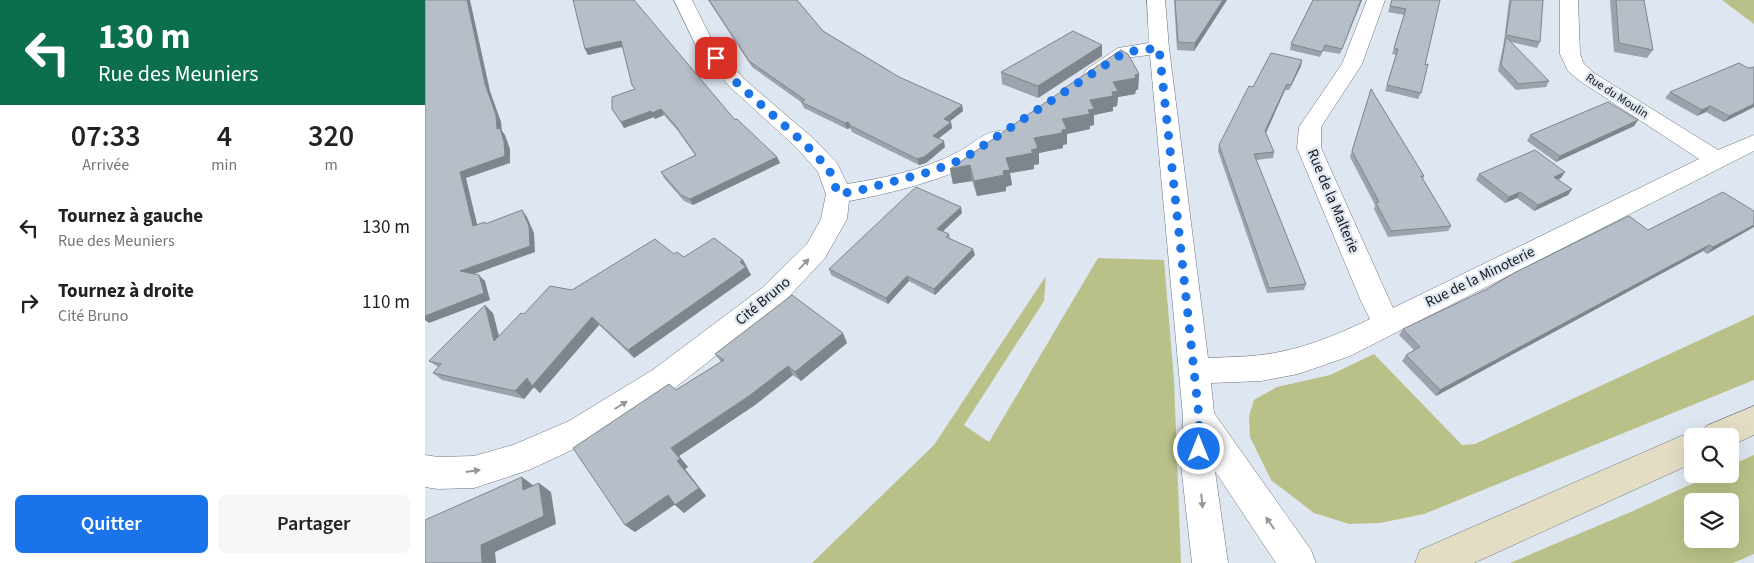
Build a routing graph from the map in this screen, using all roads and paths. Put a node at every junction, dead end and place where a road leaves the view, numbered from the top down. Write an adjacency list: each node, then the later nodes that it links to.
1 (683, 0): 10 (street, Cité Bruno)
2 (1156, 0): 5 (street)
3 (1376, 0): 11 (street, Rue de la Malterie)
4 (1569, 0): 9 (street, Rue du Moulin)
5 (1159, 48): 6 (street); 12 (street)
6 (1076, 86)
7 (1013, 127): 10 (street)
8 (1754, 142): 9 (street, Rue de la Minoterie)
9 (1717, 160): 11 (street, Rue de la Minoterie)
10 (838, 194): 17 (street, Cité Bruno, one-way to 10)
11 (1387, 324): 12 (street, Rue de la Minoterie)
12 (1194, 371): 13 (street)
13 (1199, 417): 18 (street, one-way to 18); 19 (street, one-way to 13)
14 (1754, 420): 15 (main road)
15 (1736, 428)
16 (1684, 451): 20 (main road)
17 (425, 471)
18 (1209, 563)
19 (1298, 563)
20 (1433, 563)

